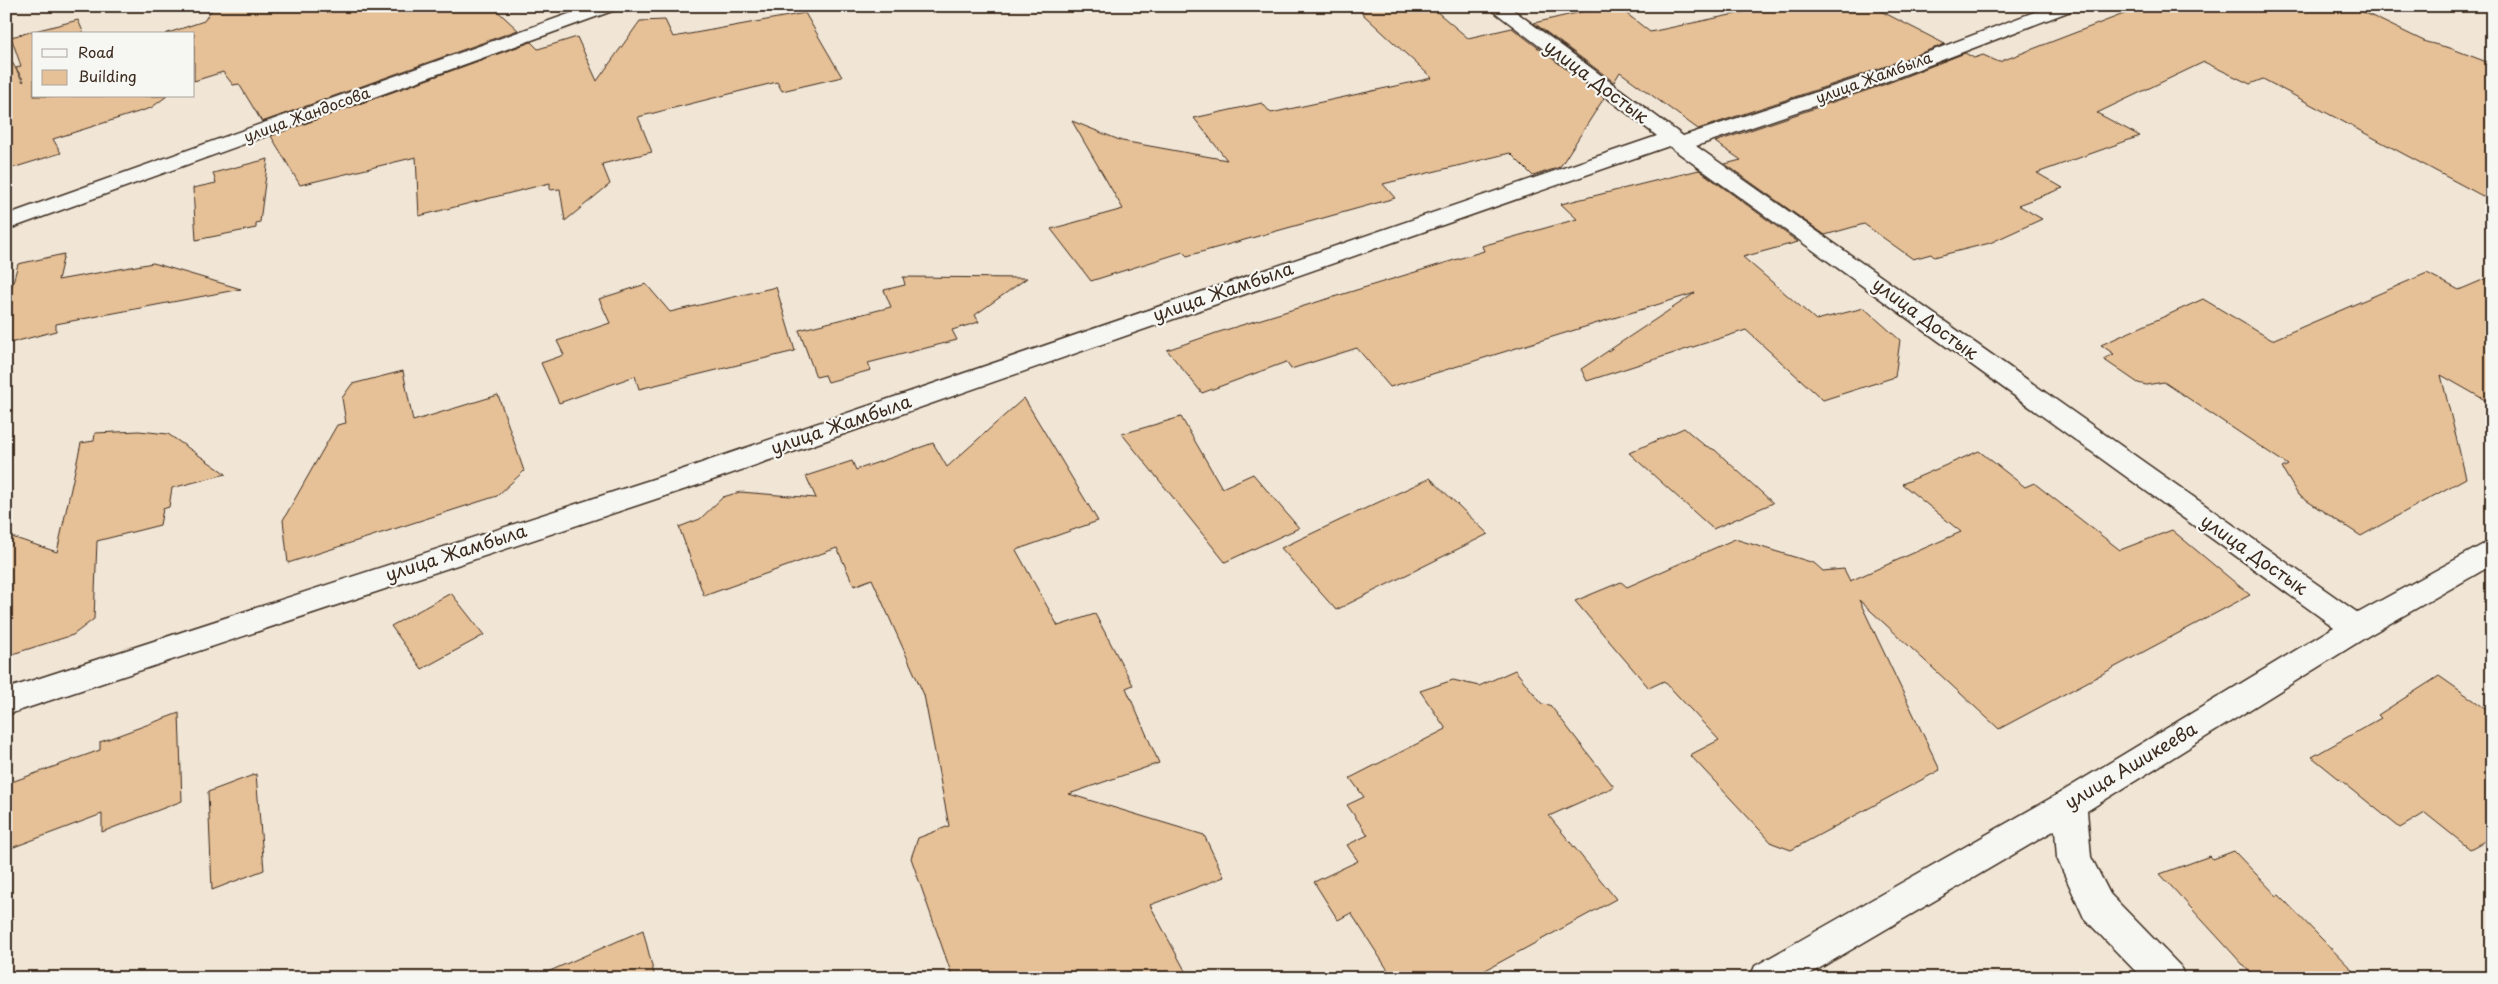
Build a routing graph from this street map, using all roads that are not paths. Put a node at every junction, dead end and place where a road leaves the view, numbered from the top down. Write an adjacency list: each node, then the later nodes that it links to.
1 (609, 6): 5 (street, улица Жандосова)
2 (1496, 6): 4 (street, улица Достык)
3 (2067, 6): 4 (street, улица Жамбыла)
4 (1676, 141): 7 (street, улица Достык); 8 (street, улица Жамбыла)
5 (6, 223)
6 (2492, 552): 7 (street, улица Ашикеева)
7 (2357, 628): 9 (street, улица Ашикеева)
8 (6, 702)
9 (2070, 804): 10 (street, улица Ашикеева); 11 (street)
10 (1768, 978)
11 (2167, 978)

